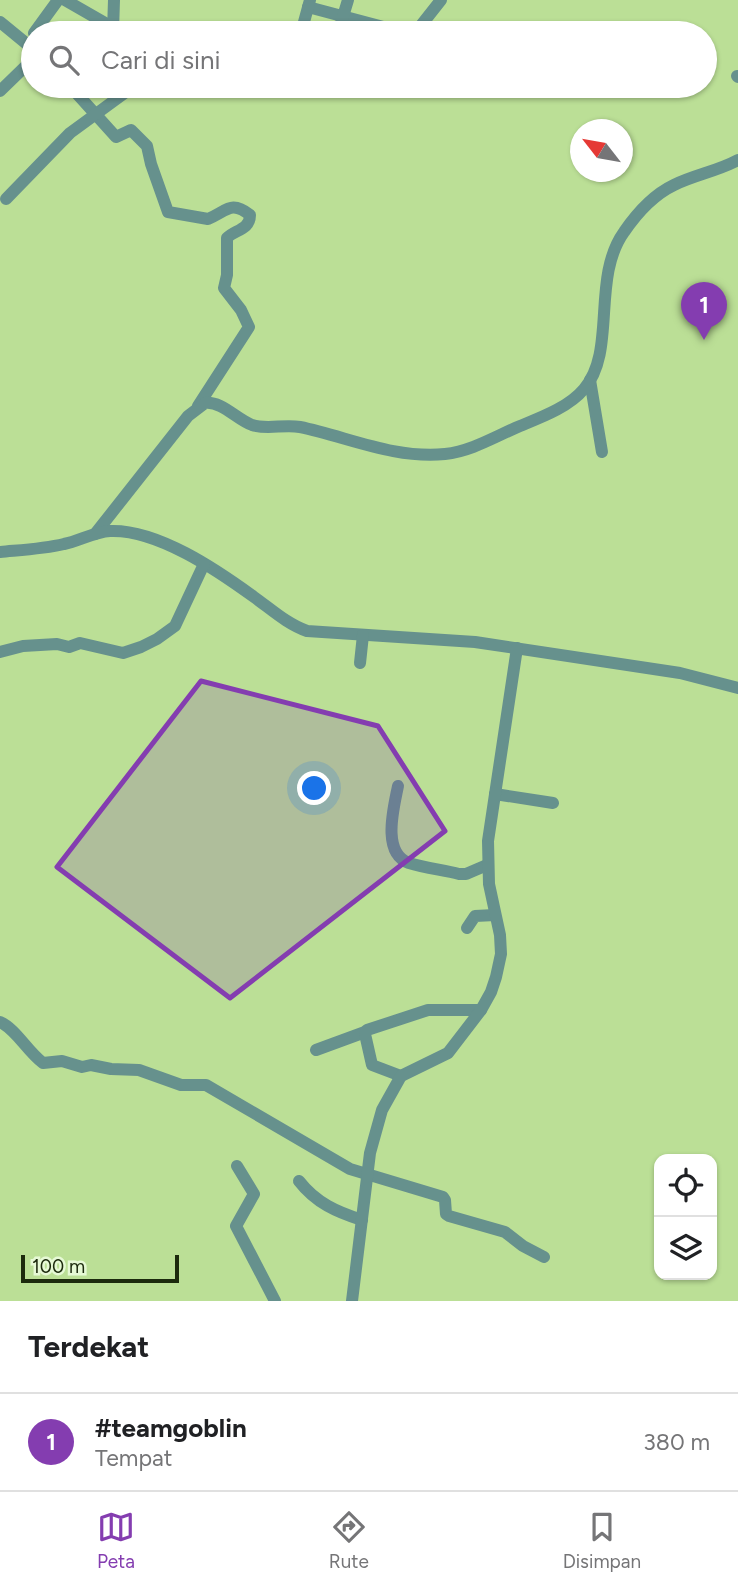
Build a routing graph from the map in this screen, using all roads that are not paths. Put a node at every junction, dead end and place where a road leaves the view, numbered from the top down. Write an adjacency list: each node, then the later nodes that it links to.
1 (114, 0): 9 (street)
2 (348, 0): 6 (street)
3 (441, 0): 13 (street)
4 (57, 1): 7 (street); 8 (street)
5 (309, 4): 6 (street); 10 (street)
6 (342, 16): 11 (street); 12 (street)
7 (44, 21)
8 (96, 21)
9 (113, 21)
10 (304, 21)
11 (341, 21)
12 (361, 21)
13 (424, 21)
14 (0, 22): 15 (street)
15 (21, 34)
16 (21, 71): 17 (street)
17 (0, 91)
18 (81, 98): 20 (street)
19 (117, 98): 20 (street)
20 (94, 113): 22 (street); 24 (street)
21 (738, 160): 23 (street)
22 (6, 200)
23 (590, 380): 24 (street); 25 (street)
24 (198, 406): 26 (street)
25 (602, 452)
26 (95, 534): 27 (street); 28 (street)
27 (0, 552)
28 (204, 564): 29 (street); 31 (street)
29 (363, 635): 30 (street); 32 (street)
30 (516, 648): 33 (street); 35 (street)
31 (0, 652)
32 (360, 663)
33 (738, 688)
34 (398, 786): 37 (street)
35 (495, 794): 36 (street); 37 (street)
36 (553, 803)
37 (487, 865): 38 (street)
38 (495, 915): 39 (street); 40 (street)
39 (467, 928)
40 (481, 1010): 42 (street); 44 (street)
41 (0, 1022): 46 (street)
42 (365, 1032): 43 (street); 44 (street)
43 (316, 1050)
44 (401, 1076): 46 (street)
45 (237, 1166): 50 (street)
46 (366, 1173): 48 (street); 49 (street)
47 (299, 1181): 48 (street)
48 (362, 1220): 51 (street)
49 (544, 1257)
50 (275, 1301)
51 (352, 1301)

